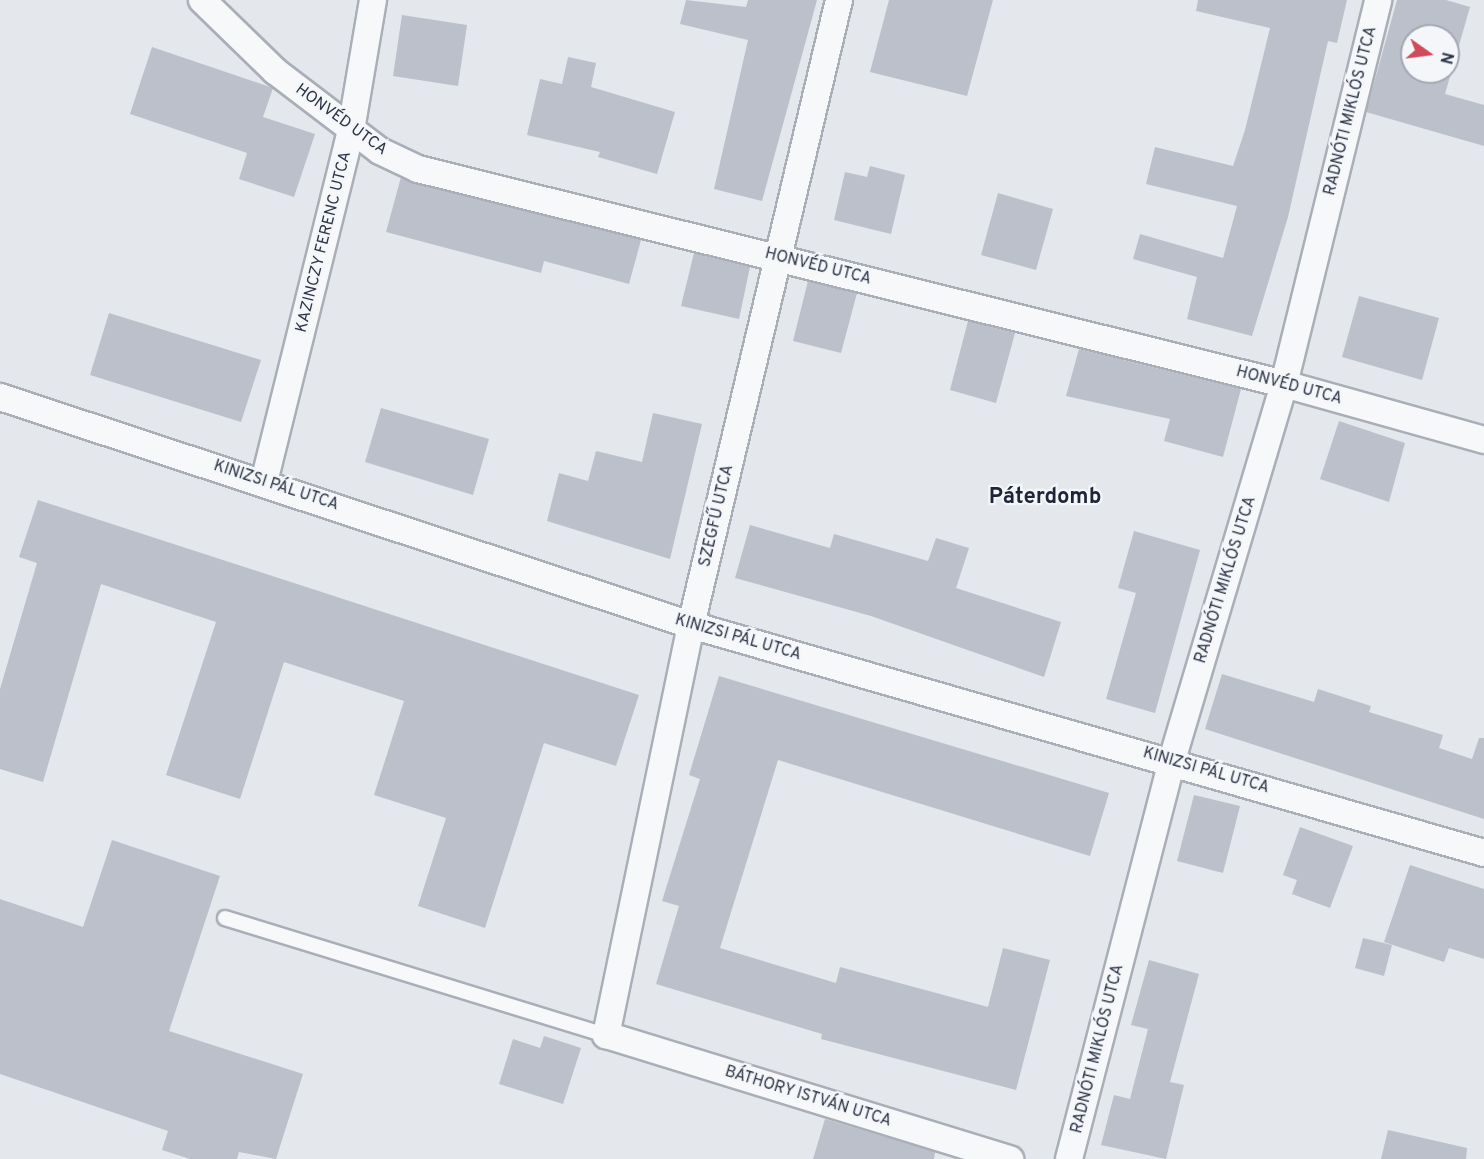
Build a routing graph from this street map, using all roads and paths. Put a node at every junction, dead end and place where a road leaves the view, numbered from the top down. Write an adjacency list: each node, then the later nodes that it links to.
1 (202, 0): 5 (street, HONVÉD UTCA)
2 (373, 0): 5 (street, KAZINCZY FERENC UTCA)
3 (838, 0): 6 (street, SZEGFŰ UTCA)
4 (1378, 0): 7 (street, RADNÓTI MIKLÓS UTCA)
5 (351, 130): 6 (street, HONVÉD UTCA); 10 (street, KAZINCZY FERENC UTCA)
6 (777, 257): 7 (street, HONVÉD UTCA); 11 (street, SZEGFŰ UTCA)
7 (1284, 384): 9 (street, HONVÉD UTCA); 12 (street, RADNÓTI MIKLÓS UTCA)
8 (0, 397): 10 (street, KINIZSI PÁL UTCA)
9 (1484, 440)
10 (264, 482): 11 (street, KINIZSI PÁL UTCA)
11 (691, 625): 12 (street, KINIZSI PÁL UTCA); 15 (street, SZEGFŰ UTCA)
12 (1172, 760): 13 (street, KINIZSI PÁL UTCA); 17 (street, RADNÓTI MIKLÓS UTCA)
13 (1484, 853)
14 (225, 918): 15 (lane)
15 (606, 1035): 16 (street, BÁTHORY ISTVÁN UTCA)
16 (1010, 1159)
17 (1069, 1159)

